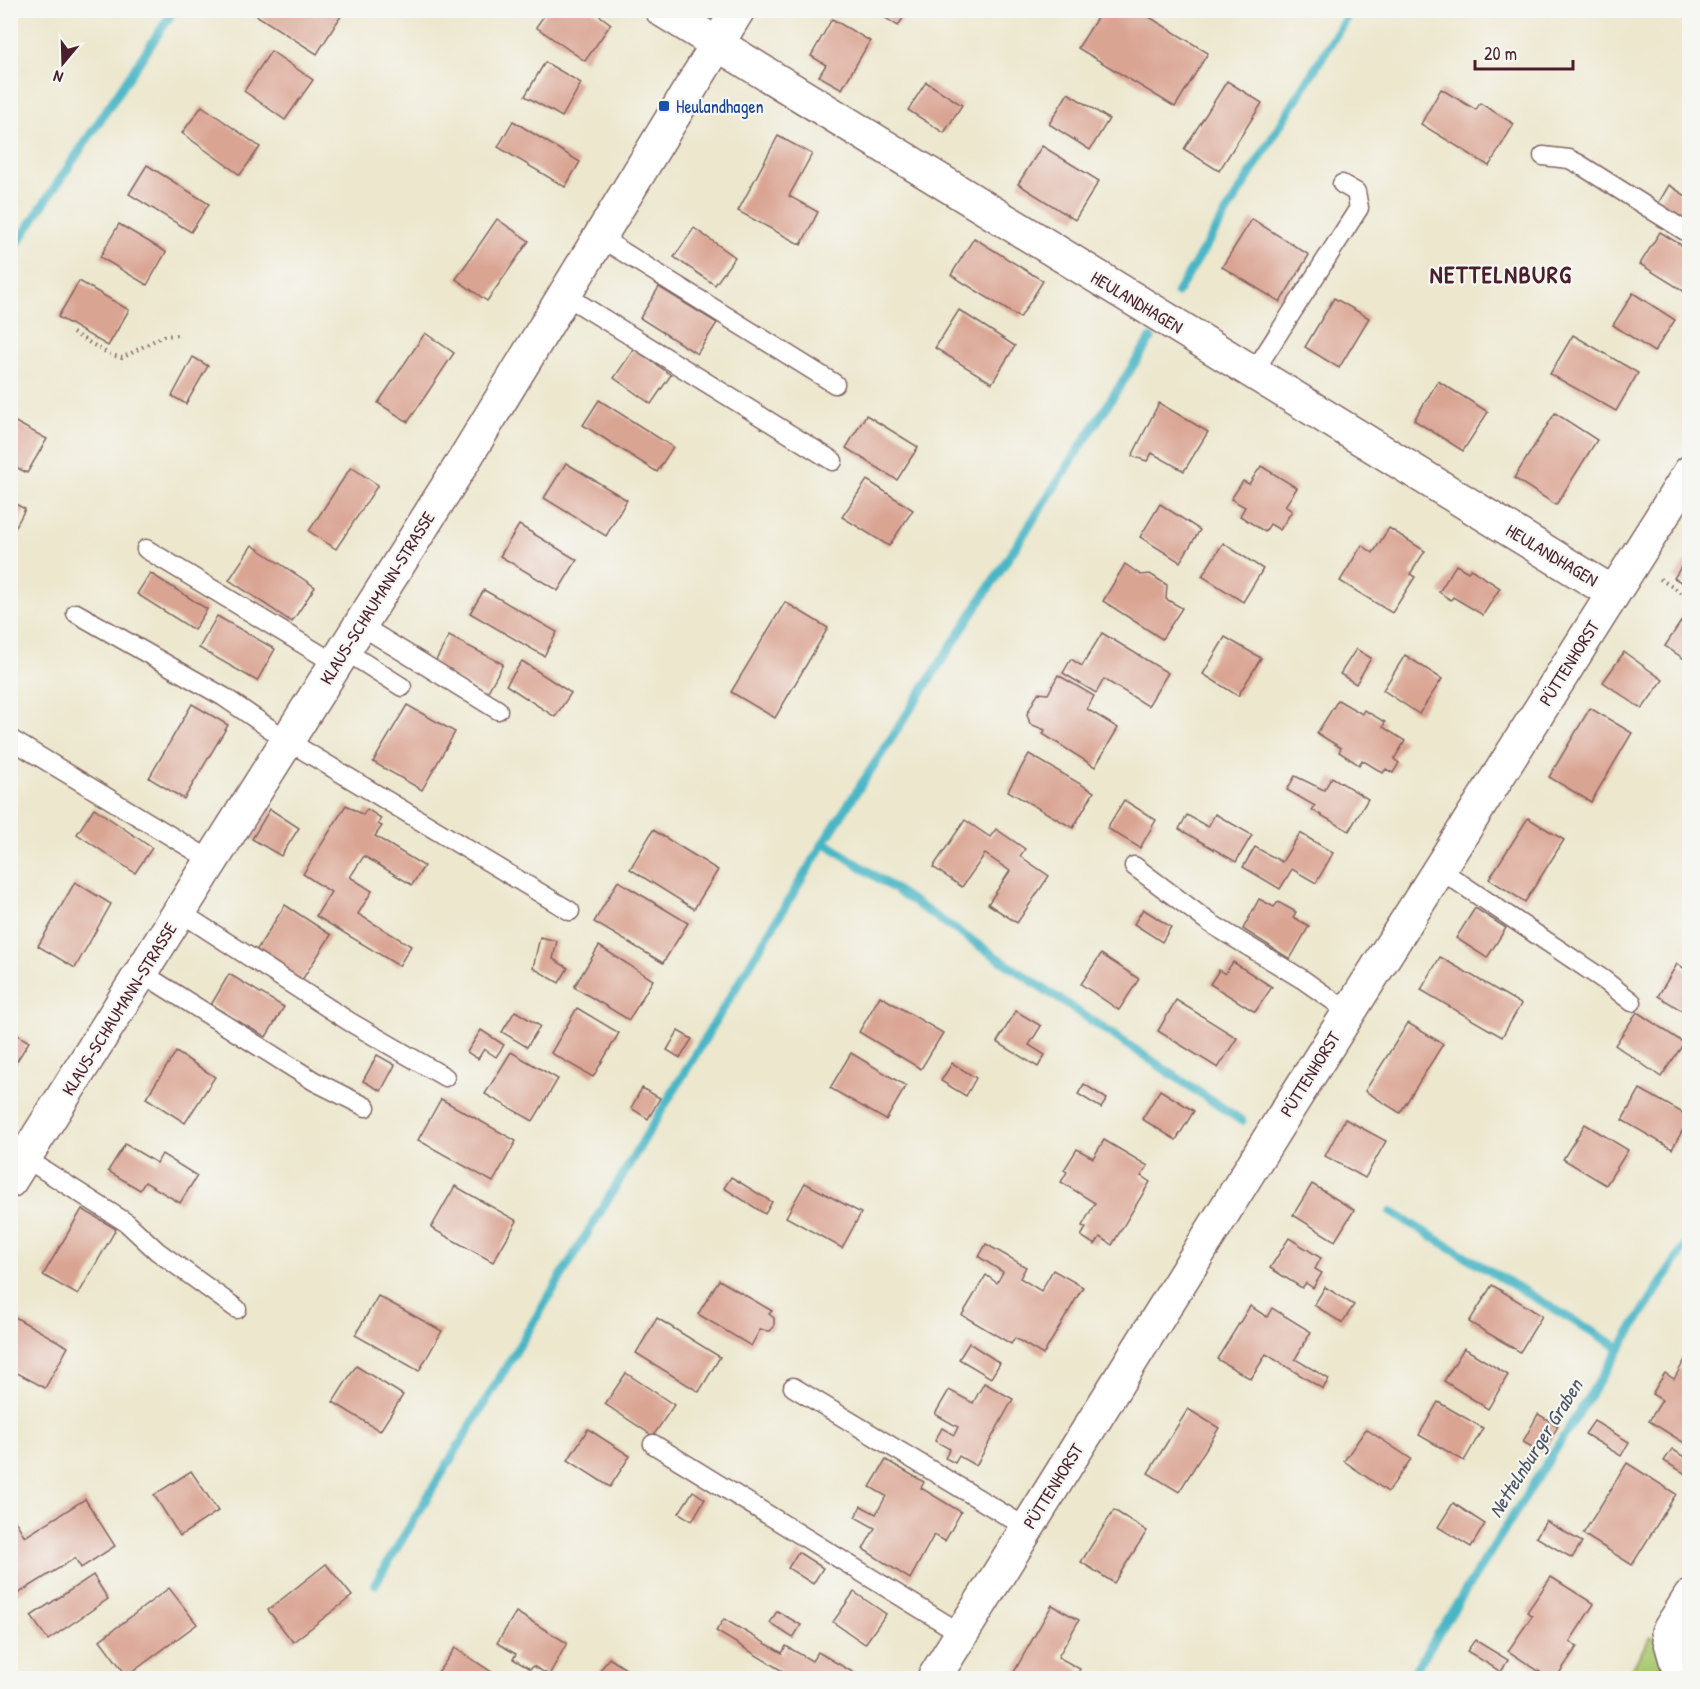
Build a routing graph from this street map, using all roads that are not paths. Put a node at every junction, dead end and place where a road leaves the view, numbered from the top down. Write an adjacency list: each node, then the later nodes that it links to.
1 (662, 10): 3 (street, HEULANDHAGEN)
2 (738, 10): 3 (street, KLAUS-SCHAUMANN-STRASSE)
3 (717, 44): 7 (street, KLAUS-SCHAUMANN-STRASSE); 9 (street, HEULANDHAGEN)
4 (1543, 156): 6 (lane)
5 (1342, 184): 9 (lane)
6 (1689, 234)
7 (599, 237): 8 (street, KLAUS-SCHAUMANN-STRASSE); 10 (lane)
8 (565, 295): 11 (lane); 16 (street, KLAUS-SCHAUMANN-STRASSE)
9 (1253, 373): 14 (street, HEULANDHAGEN)
10 (836, 384)
11 (833, 461)
12 (1689, 472): 14 (street, PÜTTENHORST)
13 (146, 549): 16 (lane)
14 (1613, 593): 23 (street, PÜTTENHORST)
15 (76, 613): 20 (lane)
16 (347, 647): 17 (lane); 18 (lane); 20 (street, KLAUS-SCHAUMANN-STRASSE)
17 (402, 687)
18 (498, 710)
19 (12, 740): 21 (lane)
20 (288, 741): 21 (street, KLAUS-SCHAUMANN-STRASSE); 24 (lane)
21 (212, 861): 25 (street, KLAUS-SCHAUMANN-STRASSE)
22 (1134, 866): 28 (lane)
23 (1439, 869): 27 (lane); 28 (street, PÜTTENHORST)
24 (570, 911)
25 (180, 912): 26 (street, KLAUS-SCHAUMANN-STRASSE); 29 (lane)
26 (142, 972): 30 (lane); 31 (street, KLAUS-SCHAUMANN-STRASSE)
27 (1632, 1002)
28 (1349, 1012): 35 (street, PÜTTENHORST)
29 (445, 1077)
30 (366, 1107)
31 (18, 1170): 32 (lane)
32 (237, 1309)
33 (793, 1387): 35 (lane)
34 (653, 1444): 37 (lane)
35 (1027, 1528): 37 (street, PÜTTENHORST)
36 (1689, 1598): 39 (street)
37 (962, 1634): 38 (street, PÜTTENHORST)
38 (934, 1678)
39 (1682, 1678)

